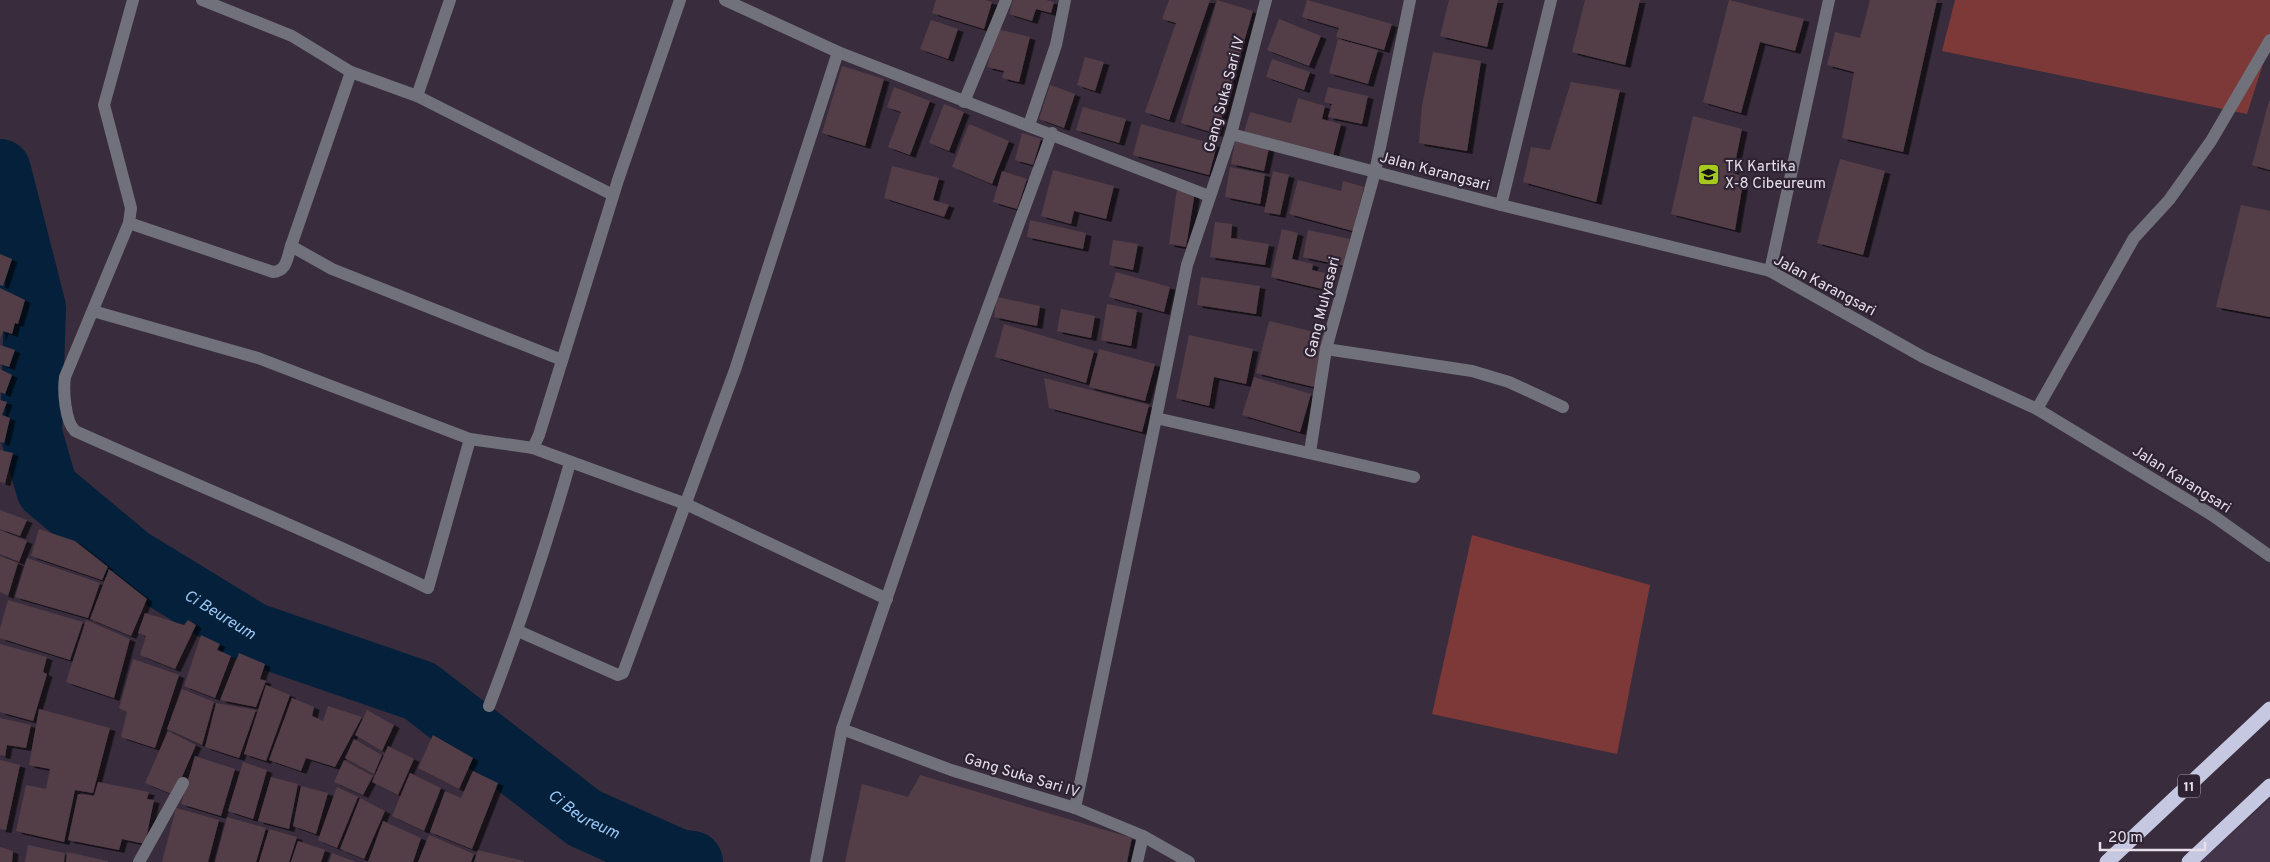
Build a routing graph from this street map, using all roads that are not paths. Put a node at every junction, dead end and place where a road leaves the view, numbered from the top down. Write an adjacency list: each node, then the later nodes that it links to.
1 (133, 0): 24 (street)
2 (202, 0): 14 (street)
3 (450, 0): 15 (street)
4 (680, 0): 21 (street)
5 (724, 0): 13 (street)
6 (1006, 0): 16 (street)
7 (1066, 0): 17 (street)
8 (1266, 0): 19 (street, Gang Suka Sari IV)
9 (1410, 0): 20 (street, Gang Mulyasari)
10 (1551, 0): 23 (street)
11 (1828, 0): 26 (street)
12 (2270, 40): 31 (street)
13 (838, 52): 16 (street); 38 (street)
14 (350, 72): 15 (street); 25 (street)
15 (417, 96): 21 (street)
16 (964, 102): 17 (street)
17 (1029, 125): 18 (street)
18 (1052, 133): 22 (street); 40 (street)
19 (1231, 134): 20 (street, Jalan Karangsari); 22 (street, Gang Suka Sari IV)
20 (1375, 172): 23 (street, Jalan Karangsari); 28 (street, Gang Mulyasari)
21 (613, 195): 29 (street)
22 (1209, 196): 32 (street, Gang Suka Sari IV)
23 (1501, 205): 26 (street, Jalan Karangsari)
24 (129, 223): 25 (street); 27 (street)
25 (291, 246): 29 (street)
26 (1770, 272): 31 (street, Jalan Karangsari)
27 (92, 311): 33 (street); 33 (street)
28 (1326, 349): 30 (street); 35 (street, Gang Mulyasari)
29 (562, 360): 34 (street)
30 (1563, 407)
31 (2037, 410): 39 (street, Jalan Karangsari)
32 (1156, 418): 35 (street); 47 (street, Gang Suka Sari IV)
33 (470, 439): 34 (street)
34 (533, 448): 36 (street)
35 (1310, 452): 37 (street)
36 (570, 463): 38 (street); 41 (street)
37 (1414, 477)
38 (686, 504): 40 (street); 41 (street)
39 (2270, 556)
40 (887, 599): 44 (street)
41 (518, 631): 42 (street)
42 (489, 706)
43 (2270, 709): 53 (highway, 11)
44 (842, 729): 47 (street, Gang Suka Sari IV); 50 (street)
45 (183, 783): 49 (street)
46 (2270, 786): 54 (highway)
47 (1074, 808): 48 (street, Gang Suka Sari IV)
48 (1143, 836): 51 (street); 52 (street, Gang Suka Sari IV)
49 (139, 862)
50 (816, 862)
51 (1137, 862)
52 (1188, 862)
53 (2107, 862)
54 (2189, 862)

